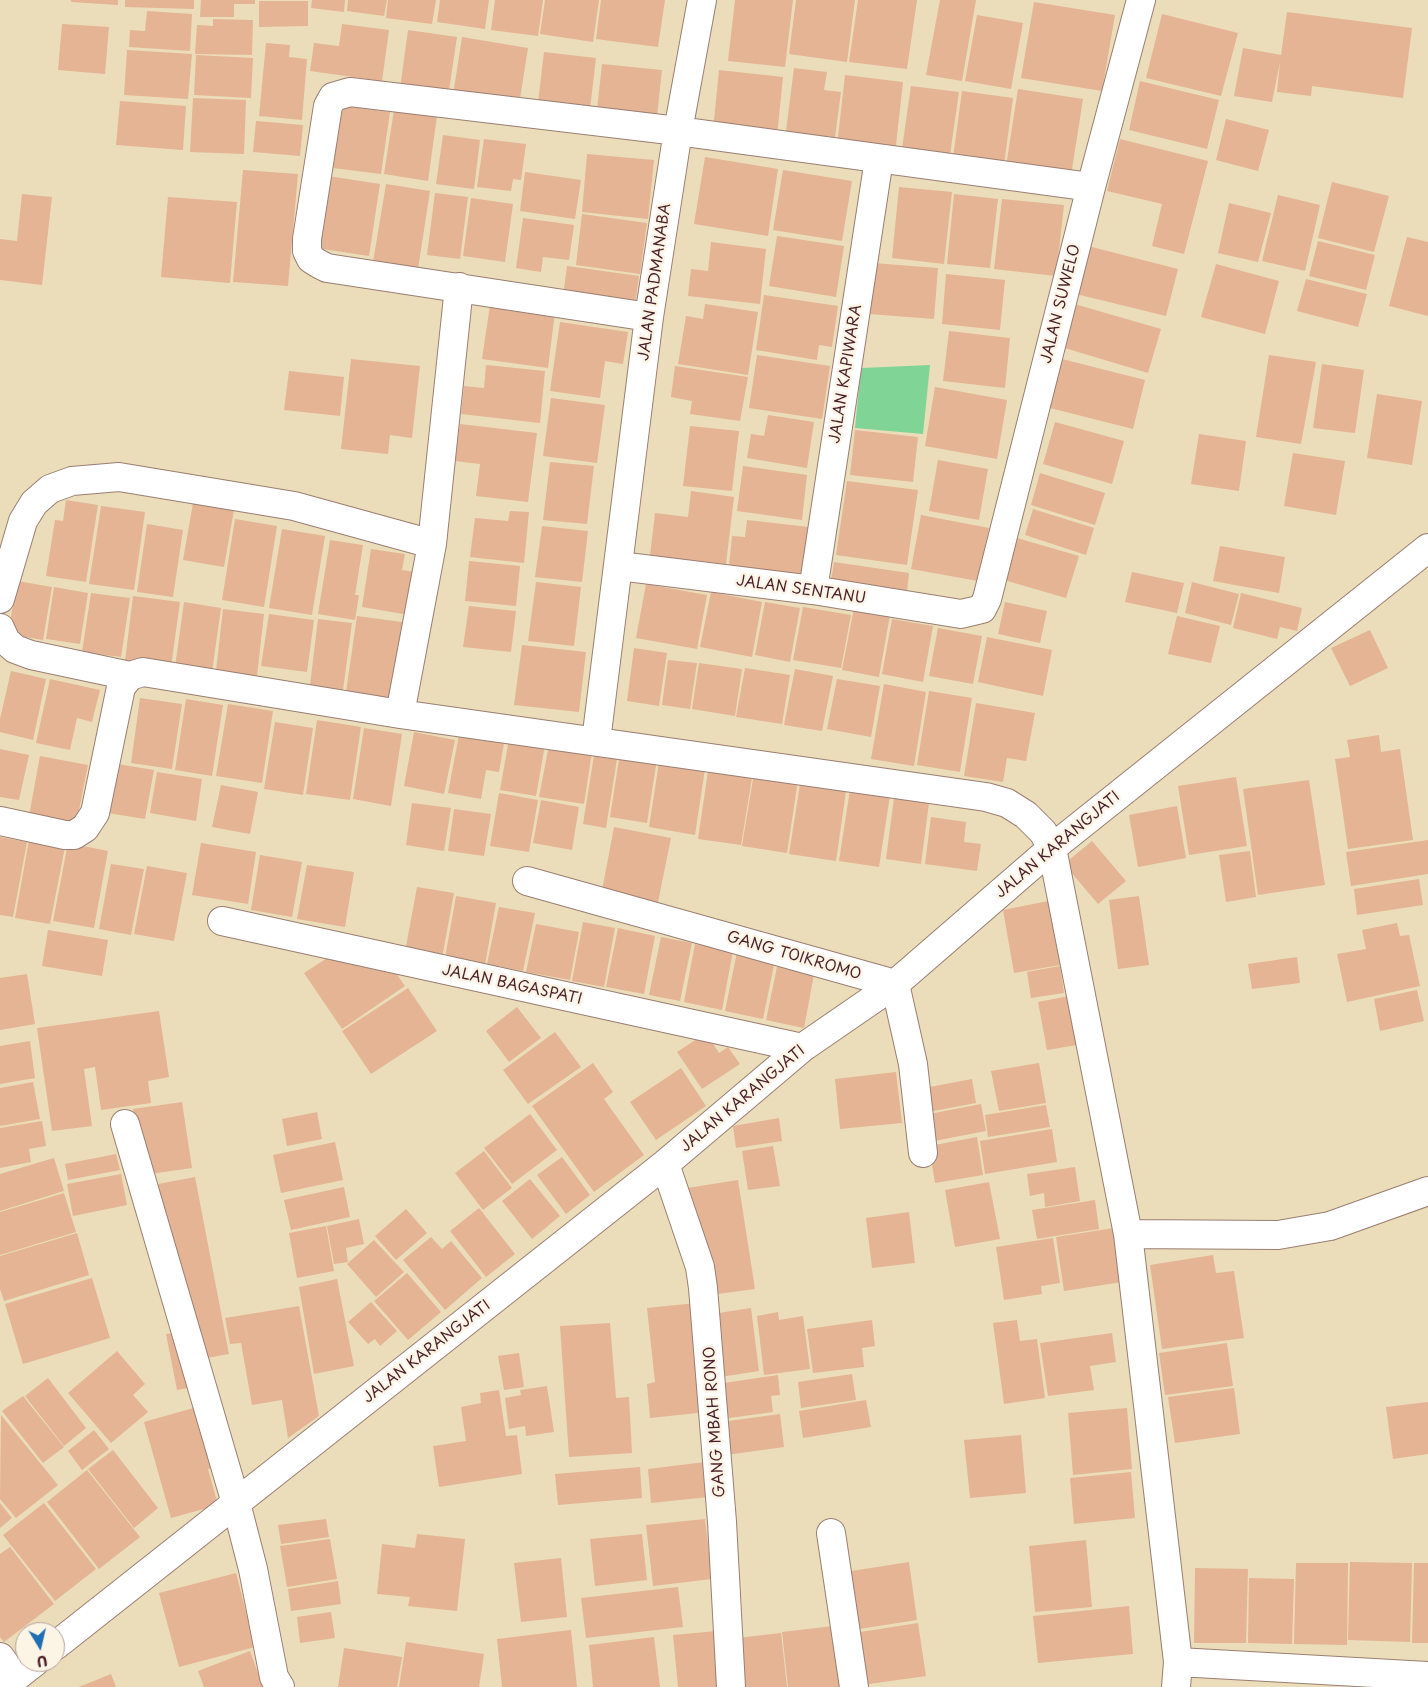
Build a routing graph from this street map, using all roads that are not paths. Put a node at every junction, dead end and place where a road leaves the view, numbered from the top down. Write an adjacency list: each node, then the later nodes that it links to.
1 (702, 0): 3 (street, JALAN PADMANABA)
2 (1140, 0): 5 (street, JALAN SUWELO)
3 (678, 131): 4 (street); 6 (street); 7 (street, JALAN PADMANABA)
4 (879, 159): 5 (street); 11 (street, JALAN KAPIWARA)
5 (1091, 187): 13 (street, JALAN SUWELO)
6 (459, 287): 7 (street); 8 (street)
7 (649, 317): 10 (street, JALAN PADMANABA)
8 (432, 544): 12 (street); 16 (street)
9 (1428, 548): 19 (street, JALAN KARANGJATI)
10 (619, 566): 11 (street, JALAN SENTANU); 17 (street, JALAN PADMANABA)
11 (814, 590): 13 (street, JALAN SENTANU)
12 (0, 600)
13 (982, 609)
14 (2, 640): 15 (street)
15 (130, 676): 16 (street); 18 (street)
16 (400, 714): 17 (street)
17 (596, 741): 19 (street)
18 (0, 821)
19 (1052, 848): 22 (street, JALAN KARANGJATI); 28 (street)
20 (527, 881): 22 (street, GANG TOIKROMO)
21 (222, 921): 23 (street, JALAN BAGASPATI)
22 (895, 984): 23 (street, JALAN KARANGJATI); 25 (street)
23 (802, 1048): 26 (street, JALAN KARANGJATI)
24 (124, 1124): 29 (street)
25 (923, 1153)
26 (665, 1164): 29 (street, JALAN KARANGJATI); 35 (street, GANG MBAH RONO)
27 (1428, 1191): 28 (street)
28 (1128, 1234): 32 (street)
29 (236, 1503): 31 (street, JALAN KARANGJATI); 34 (street)
30 (831, 1533): 36 (street)
31 (65, 1638)
32 (1177, 1675): 33 (street)
33 (1428, 1676)
34 (280, 1687)
35 (732, 1687)
36 (854, 1687)

